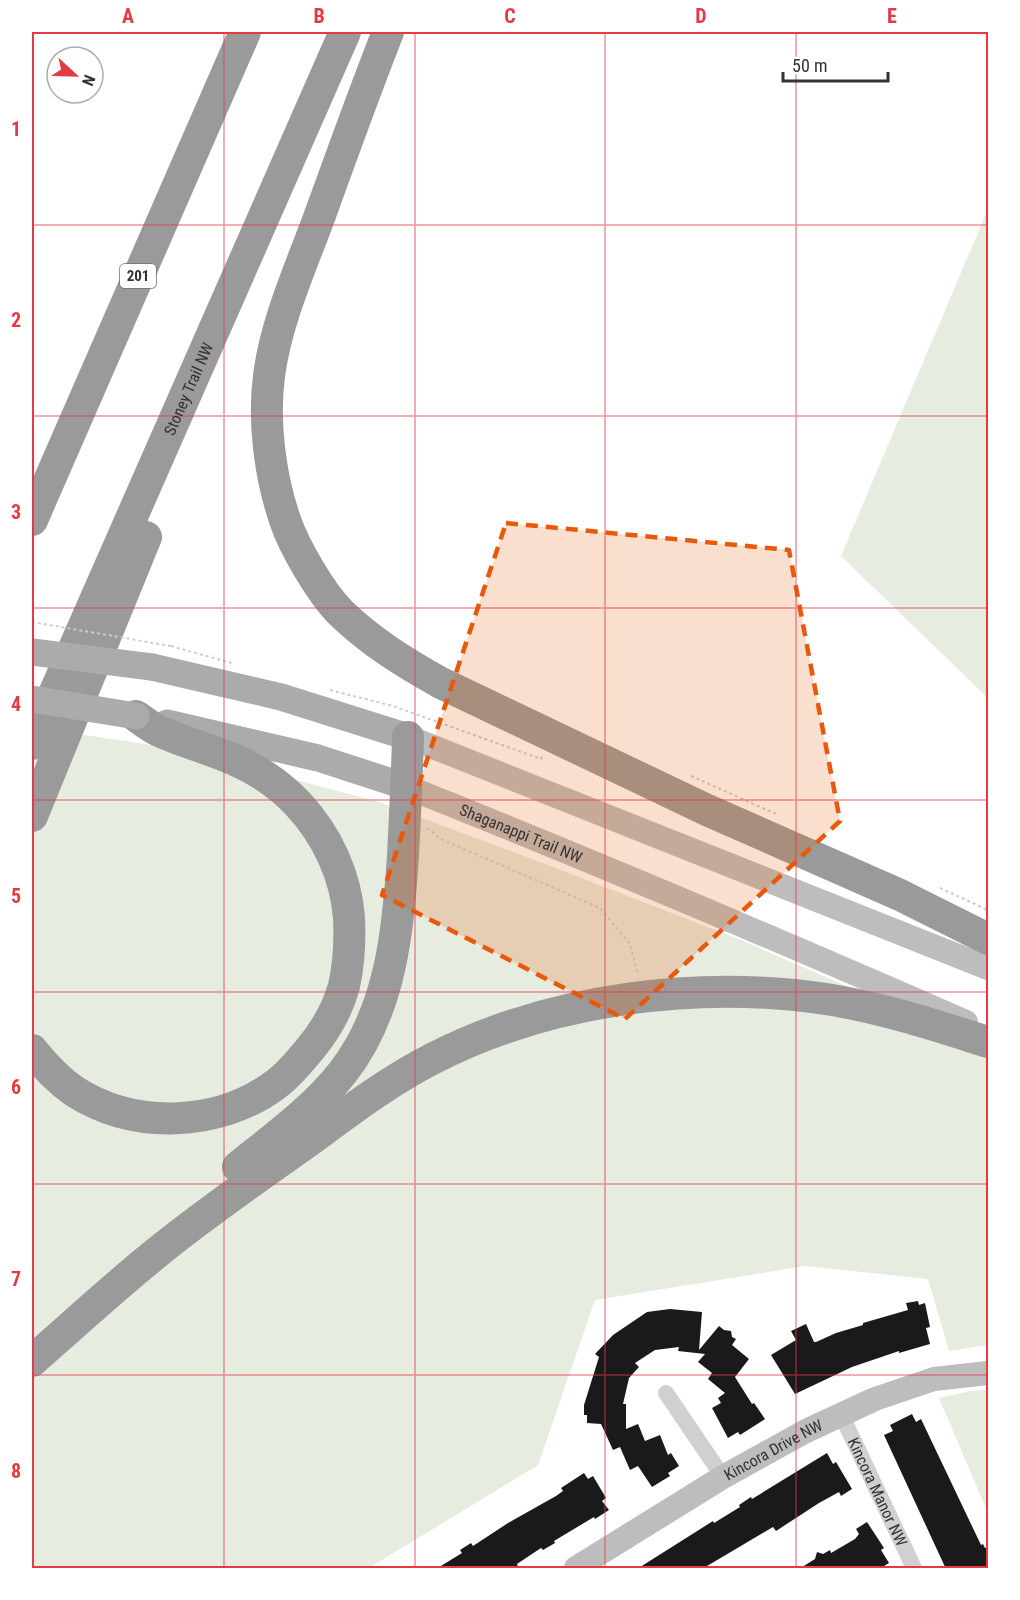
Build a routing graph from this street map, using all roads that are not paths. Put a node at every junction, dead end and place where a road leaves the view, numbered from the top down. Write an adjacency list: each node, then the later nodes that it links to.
1 (244, 32): 5 (highway, 201)
2 (345, 32): 4 (highway, Stoney Trail NW)
3 (388, 32): 13 (highway)
4 (286, 168): 10 (highway, Stoney Trail NW); 12 (highway)
5 (32, 520)
6 (32, 652): 9 (main road, bridge)
7 (32, 699): 8 (main road, Shaganappi Trail NW, bridge)
8 (136, 716): 11 (main road, Shaganappi Trail NW); 17 (highway)
9 (423, 734): 11 (highway); 14 (main road)
10 (32, 744)
11 (407, 787): 15 (main road, Shaganappi Trail NW); 18 (highway)
12 (32, 816)
13 (988, 939)
14 (988, 968)
15 (988, 1032)
16 (988, 1042): 18 (highway)
17 (32, 1050)
18 (32, 1360)
19 (988, 1373): 21 (main road, Kincora Drive NW)
20 (666, 1393): 22 (street)
21 (841, 1414): 22 (main road, Kincora Drive NW); 24 (street, Kincora Manor NW)
22 (723, 1477): 23 (main road, Kincora Drive NW)
23 (576, 1569)
24 (914, 1569)

